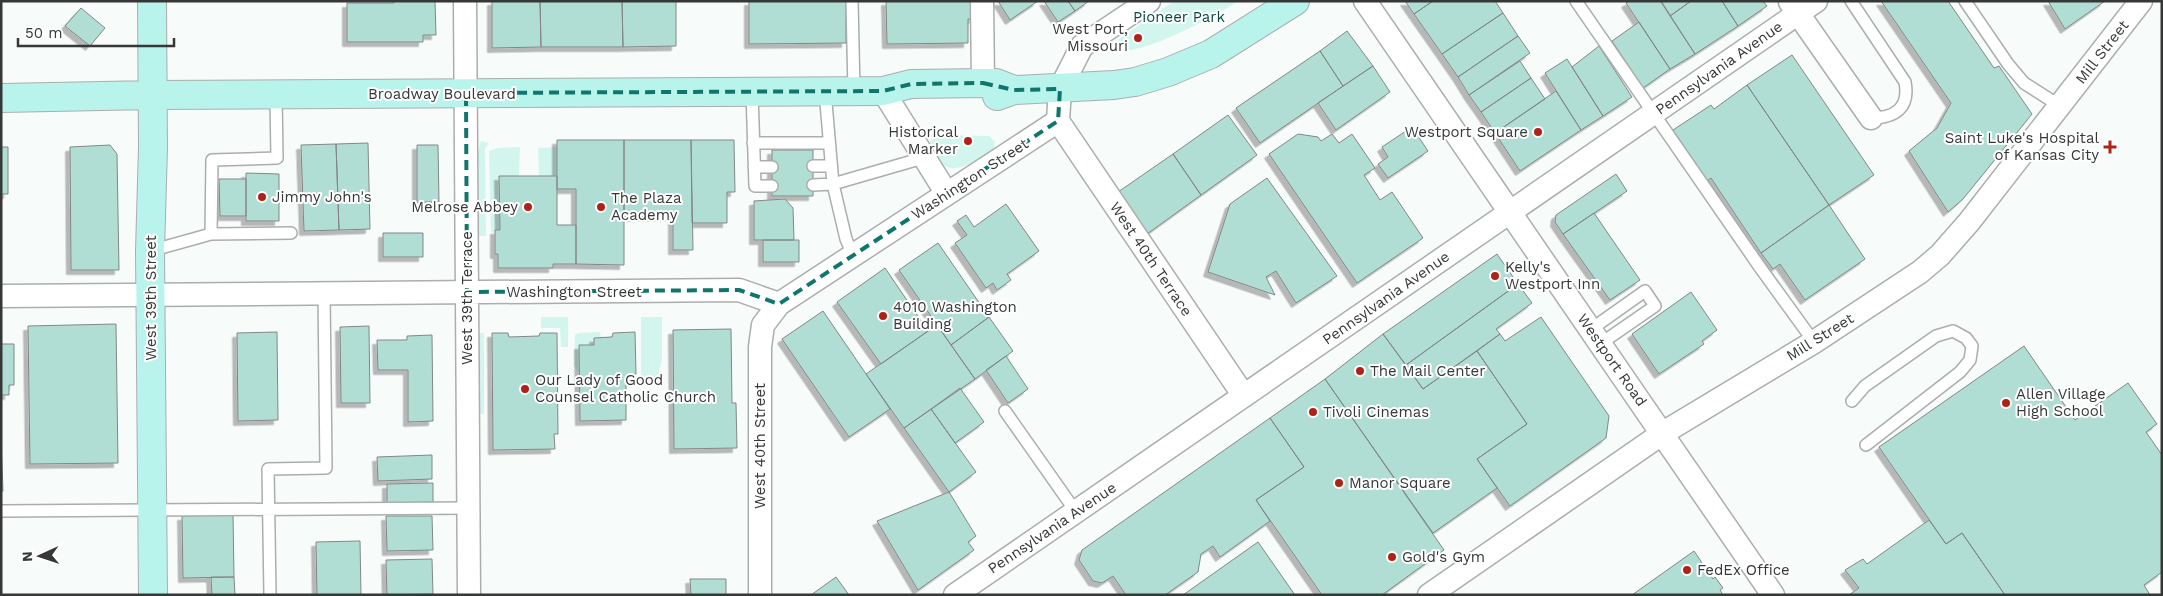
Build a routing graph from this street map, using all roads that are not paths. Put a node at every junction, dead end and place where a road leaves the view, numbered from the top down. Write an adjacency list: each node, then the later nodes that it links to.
1 (152, 1): 21 (main road, West 39th Street)
2 (465, 1): 20 (street, West 39th Terrace)
3 (852, 1): 17 (lane)
4 (982, 1): 13 (street)
5 (1149, 1): 14 (street)
6 (1295, 1): 14 (main road, Broadway Boulevard)
7 (1365, 1): 39 (street, Westport Road)
8 (1576, 1): 25 (lane)
9 (1850, 1): 26 (lane)
10 (1965, 1): 24 (lane)
11 (2141, 1): 24 (street, Mill Street)
12 (1801, 5): 25 (street, Pennsylvania Avenue); 26 (street)
13 (983, 83): 15 (main road, Broadway Boulevard); 18 (main road, Broadway Boulevard)
14 (1060, 88): 15 (main road, Broadway Boulevard); 27 (street)
15 (1014, 90): 18 (main road, Broadway Boulevard)
16 (826, 91): 17 (main road, Broadway Boulevard); 19 (main road, Broadway Boulevard); 29 (lane)
17 (854, 91): 18 (main road, Broadway Boulevard)
18 (883, 91): 30 (street)
19 (752, 92): 20 (main road, Broadway Boulevard); 28 (lane)
20 (466, 93): 22 (main road, Broadway Boulevard); 44 (street, West 39th Terrace)
21 (152, 95): 22 (main road, Broadway Boulevard); 23 (main road, Broadway Boulevard); 42 (main road, West 39th Street)
22 (276, 95): 40 (lane)
23 (1, 98)
24 (2060, 106): 50 (street, Mill Street)
25 (1653, 113): 39 (street, Pennsylvania Avenue); 50 (lane)
26 (1871, 118)
27 (1058, 122): 38 (street, Washington Street); 51 (street, West 40th Terrace)
28 (753, 143): 29 (lane); 33 (lane)
29 (828, 143): 32 (lane)
30 (924, 158): 35 (lane); 38 (street)
31 (813, 166): 32 (lane)
32 (831, 166): 35 (lane)
33 (754, 167): 34 (lane); 37 (lane)
34 (772, 167)
35 (833, 184): 36 (lane); 43 (lane)
36 (813, 185)
37 (772, 186)
38 (947, 194): 43 (street, Washington Street)
39 (1508, 213): 49 (street, Westport Road); 51 (street, Pennsylvania Avenue)
40 (211, 234): 41 (lane); 42 (lane)
41 (291, 234)
42 (150, 251): 46 (main road, West 39th Street)
43 (853, 255): 48 (street, Washington Street)
44 (467, 292): 45 (street, Washington Street); 48 (street, Washington Street); 56 (street, West 39th Terrace)
45 (324, 293): 46 (street, Washington Street); 57 (lane)
46 (150, 295): 47 (street, Washington Street); 59 (main road, West 39th Street)
47 (1, 296)
48 (779, 304): 64 (street, West 40th Street)
49 (1595, 337): 49 (lane); 54 (street, Westport Road)
50 (1814, 342): 54 (street, Mill Street)
51 (1244, 396): 60 (street, Pennsylvania Avenue)
52 (1852, 401): 55 (lane)
53 (1005, 411): 60 (lane)
54 (1663, 432): 66 (street, Mill Street); 67 (street, Westport Road)
55 (1866, 445)
56 (468, 508): 57 (lane); 63 (street, West 39th Terrace)
57 (268, 510): 59 (lane); 62 (lane)
58 (1, 511): 59 (lane)
59 (152, 511): 61 (main road, West 39th Street)
60 (1076, 512): 65 (street, Pennsylvania Avenue)
61 (153, 595)
62 (270, 595)
63 (469, 595)
64 (760, 595)
65 (956, 595)
66 (1429, 595)
67 (1773, 595)

